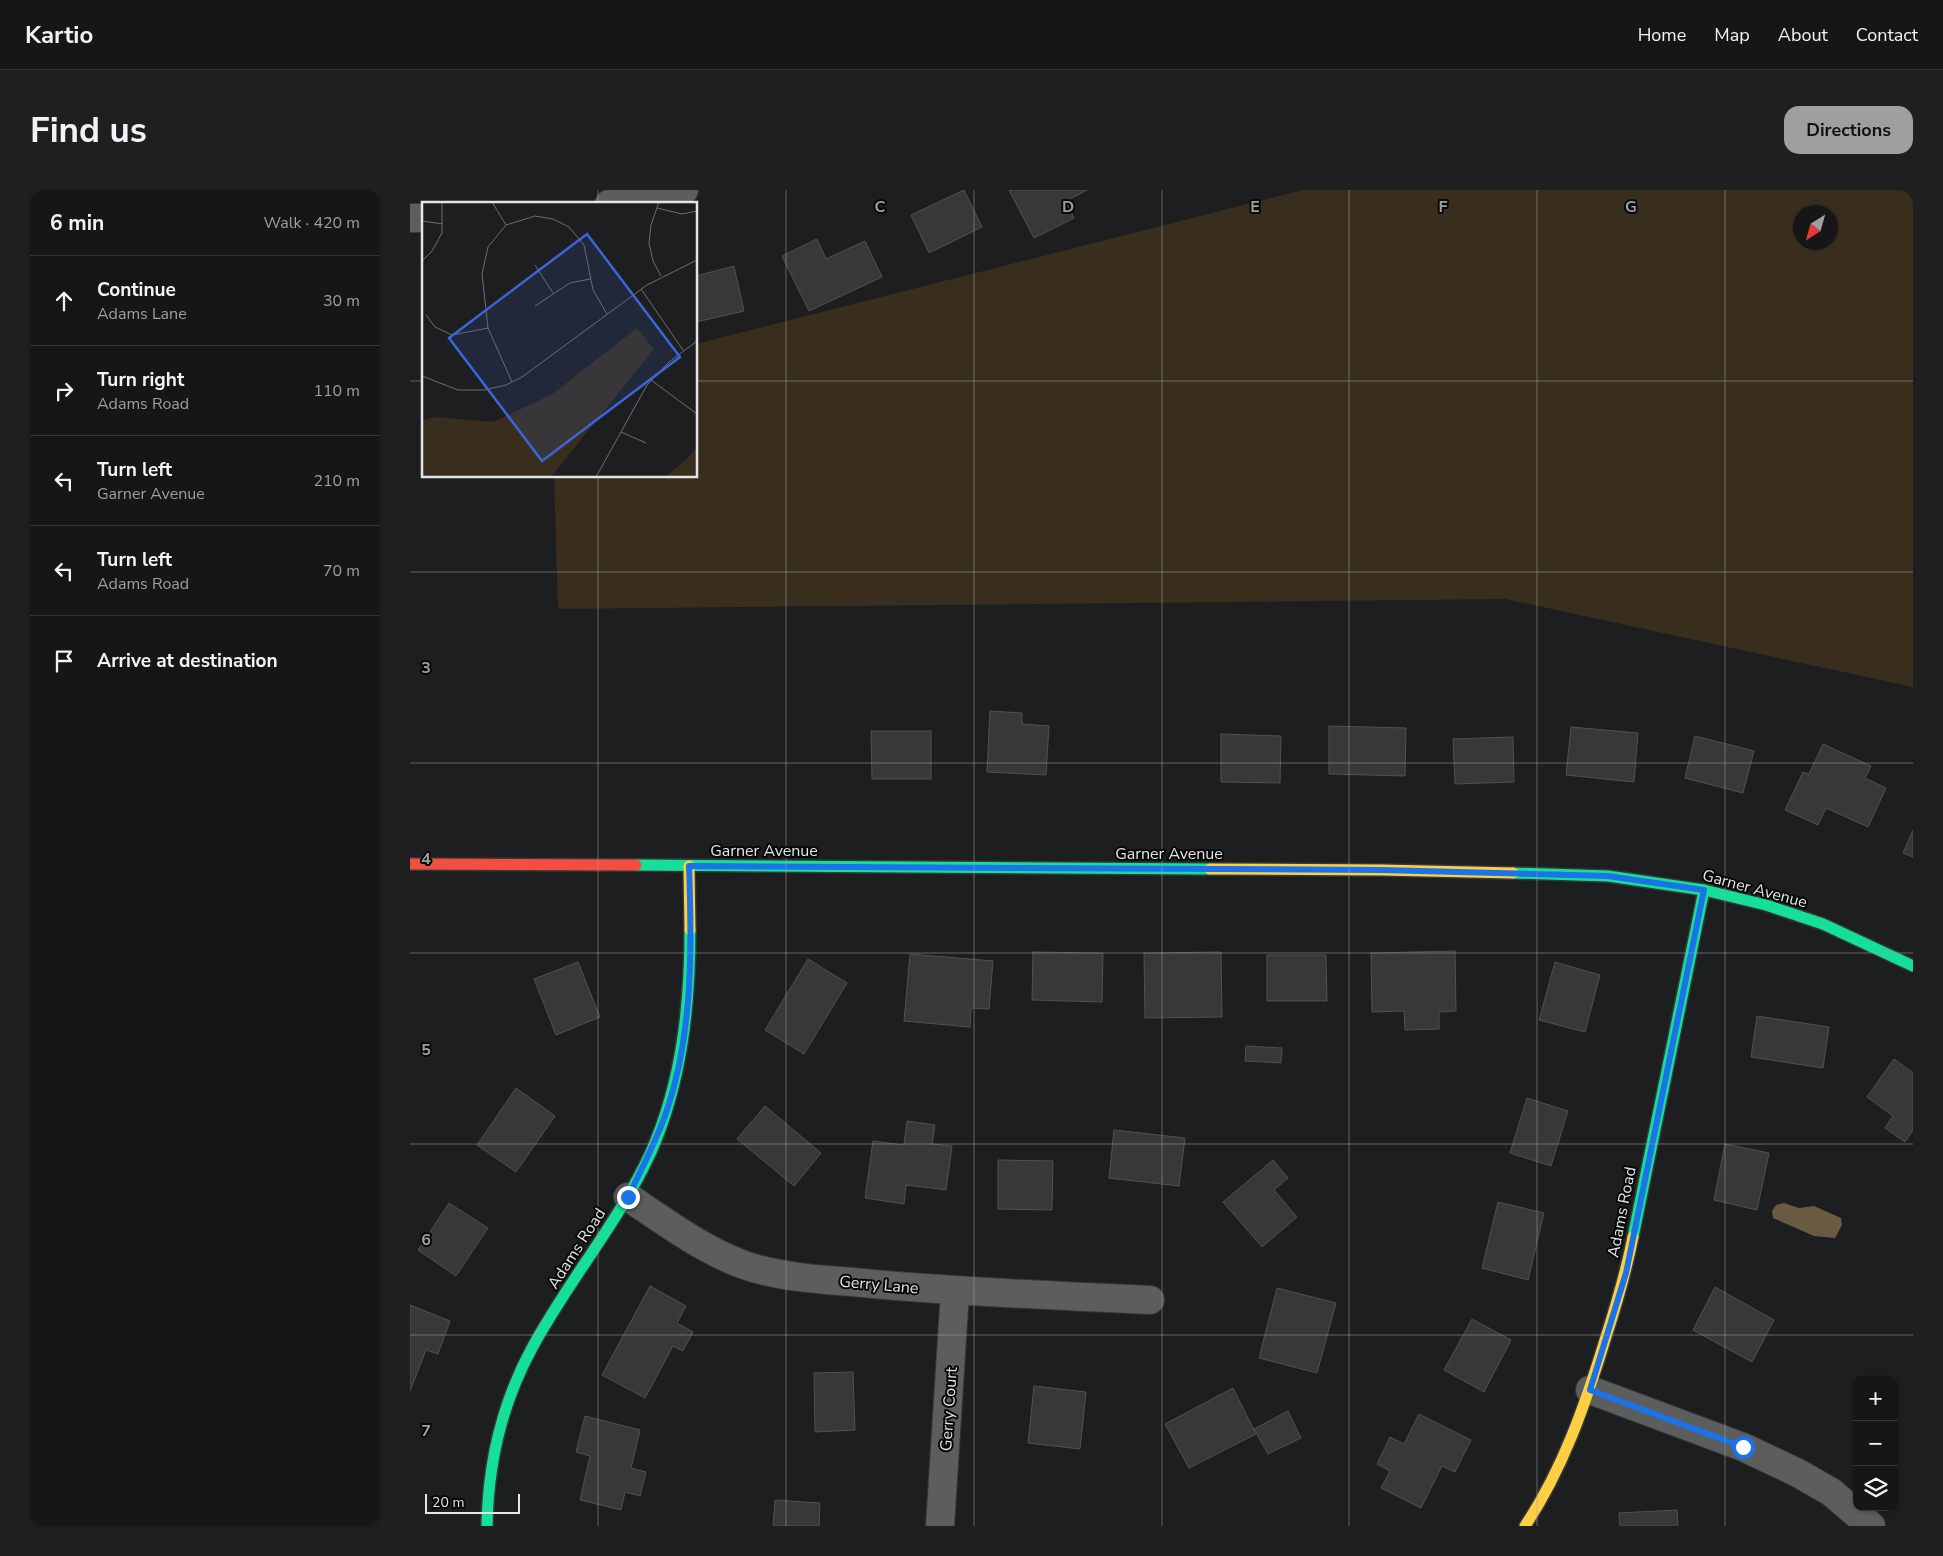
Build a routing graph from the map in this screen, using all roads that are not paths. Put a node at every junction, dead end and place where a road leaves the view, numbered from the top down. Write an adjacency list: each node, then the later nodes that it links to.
1 (684, 190): 2 (street)
2 (621, 202)
3 (410, 864): 4 (street, Garner Avenue)
4 (689, 866): 5 (street, Garner Avenue); 7 (street, Adams Road)
5 (1704, 890): 6 (street, Garner Avenue); 10 (street, Adams Road)
6 (1913, 966)
7 (628, 1197): 8 (street, Gerry Lane); 11 (street, Adams Road)
8 (955, 1291): 9 (street, Gerry Lane); 12 (street, Gerry Court)
9 (1150, 1300)
10 (1590, 1390): 13 (street, Adams Road); 14 (street)
11 (487, 1526)
12 (940, 1526)
13 (1525, 1526)
14 (1871, 1526)

